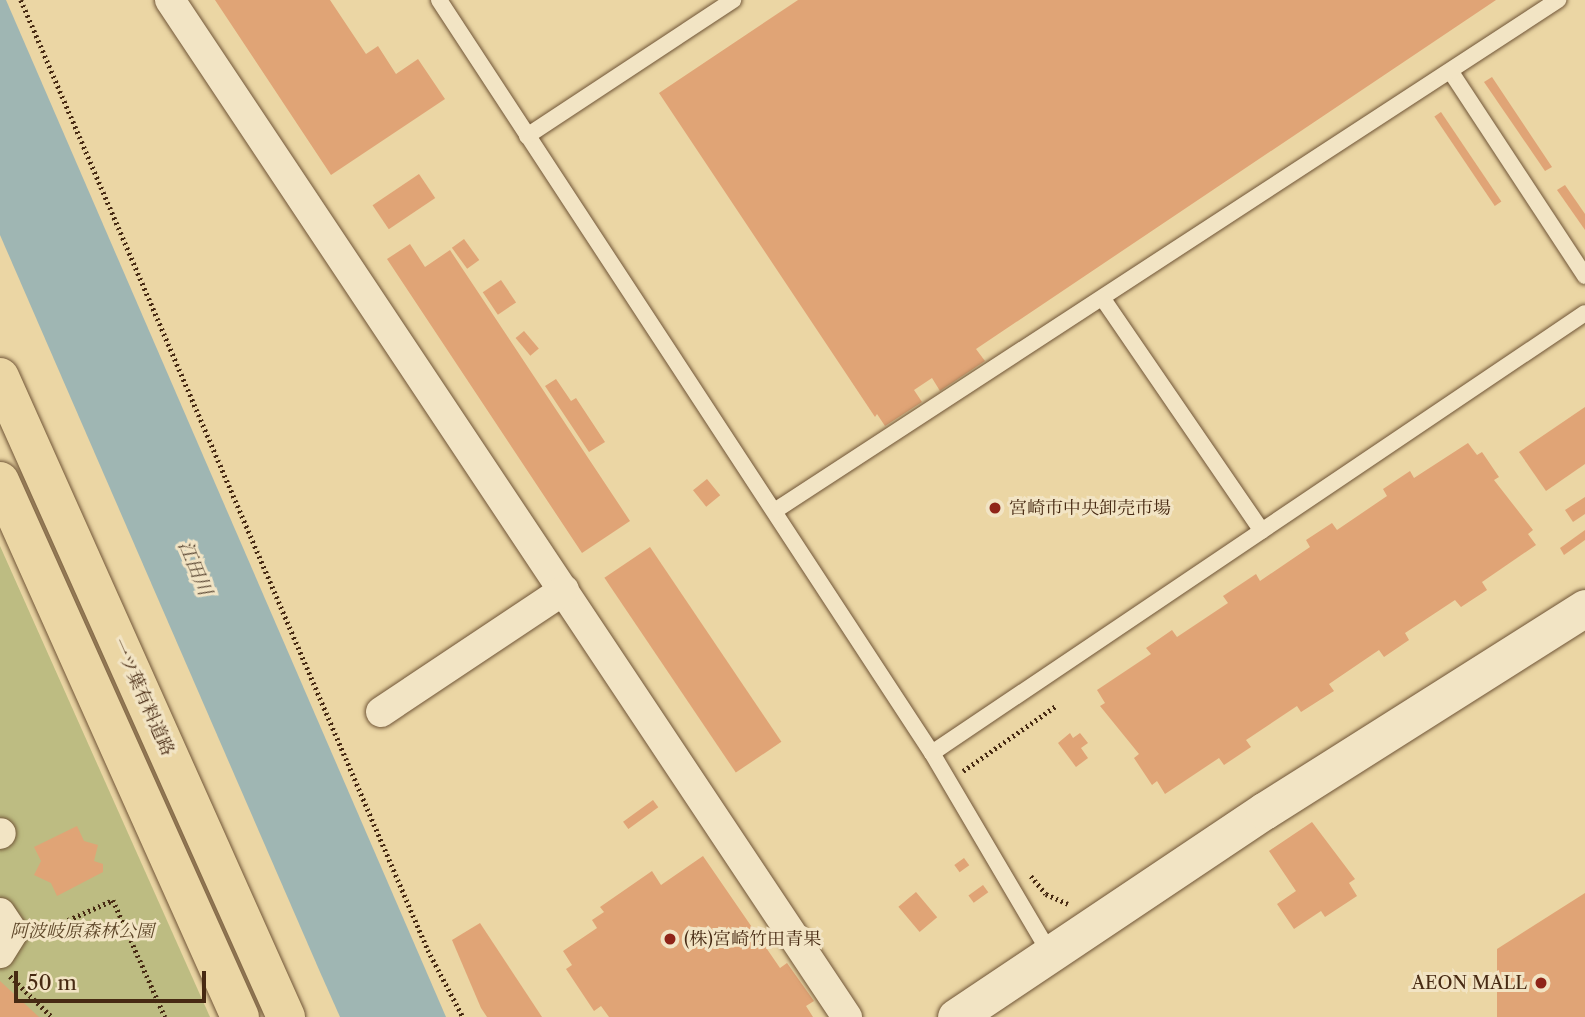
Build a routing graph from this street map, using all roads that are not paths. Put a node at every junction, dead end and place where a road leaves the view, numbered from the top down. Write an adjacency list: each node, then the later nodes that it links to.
1 (170, 0): 14 (street)
2 (439, 0): 6 (lane)
3 (733, 0): 6 (lane)
4 (1559, 0): 5 (lane)
5 (1451, 72): 7 (lane); 8 (lane)
6 (527, 136): 12 (lane)
7 (1585, 276)
8 (1103, 299): 12 (lane); 13 (lane)
9 (1585, 313): 13 (lane)
10 (0, 377): 22 (main road, 一ツ葉有料道路)
11 (0, 481): 21 (main road)
12 (776, 510): 17 (lane)
13 (1262, 531): 17 (lane)
14 (564, 590): 16 (street); 23 (street)
15 (1585, 608): 19 (street)
16 (381, 712)
17 (932, 753): 19 (lane)
18 (0, 913): 20 (street)
19 (1050, 953): 24 (street)
20 (6, 964)
21 (240, 1017)
22 (286, 1017)
23 (847, 1017)
24 (956, 1017)

